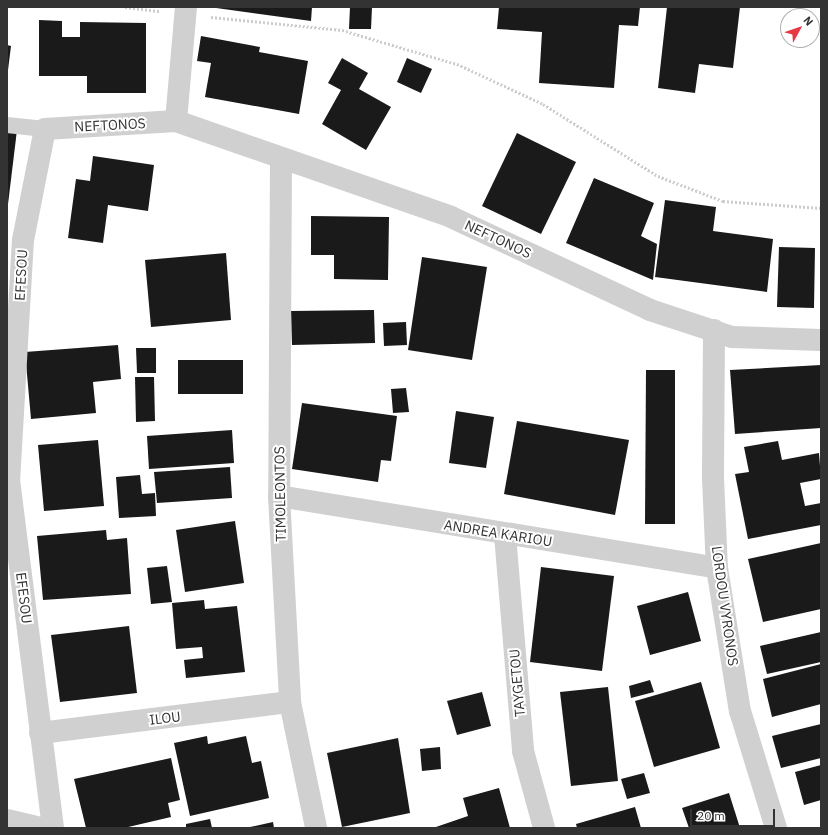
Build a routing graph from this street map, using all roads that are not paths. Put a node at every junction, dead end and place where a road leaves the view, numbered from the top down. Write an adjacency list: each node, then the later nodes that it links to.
1 (186, 11): 2 (street)
2 (176, 121): 4 (street, NEFTONOS); 5 (street, NEFTONOS)
3 (7, 125): 4 (lane)
4 (45, 129): 6 (street, EFESOU)
5 (281, 158): 7 (street, NEFTONOS); 10 (street, TIMOLEONTOS)
6 (15, 239): 9 (street, EFESOU)
7 (714, 330): 8 (street, NEFTONOS); 12 (street, LORDOU VYRONOS)
8 (821, 340)
9 (8, 482): 14 (street, EFESOU)
10 (279, 496): 11 (street, ANDREA KARIOU); 13 (street, TIMOLEONTOS)
11 (505, 535): 12 (street, ANDREA KARIOU); 19 (street, TAYGETOU)
12 (717, 568): 20 (street, LORDOU VYRONOS)
13 (290, 702): 14 (street, ILOU); 18 (street, TIMOLEONTOS)
14 (40, 733): 17 (street, EFESOU)
15 (7, 820): 16 (street)
16 (42, 828)
17 (53, 828)
18 (316, 828)
19 (544, 828)
20 (776, 828)

